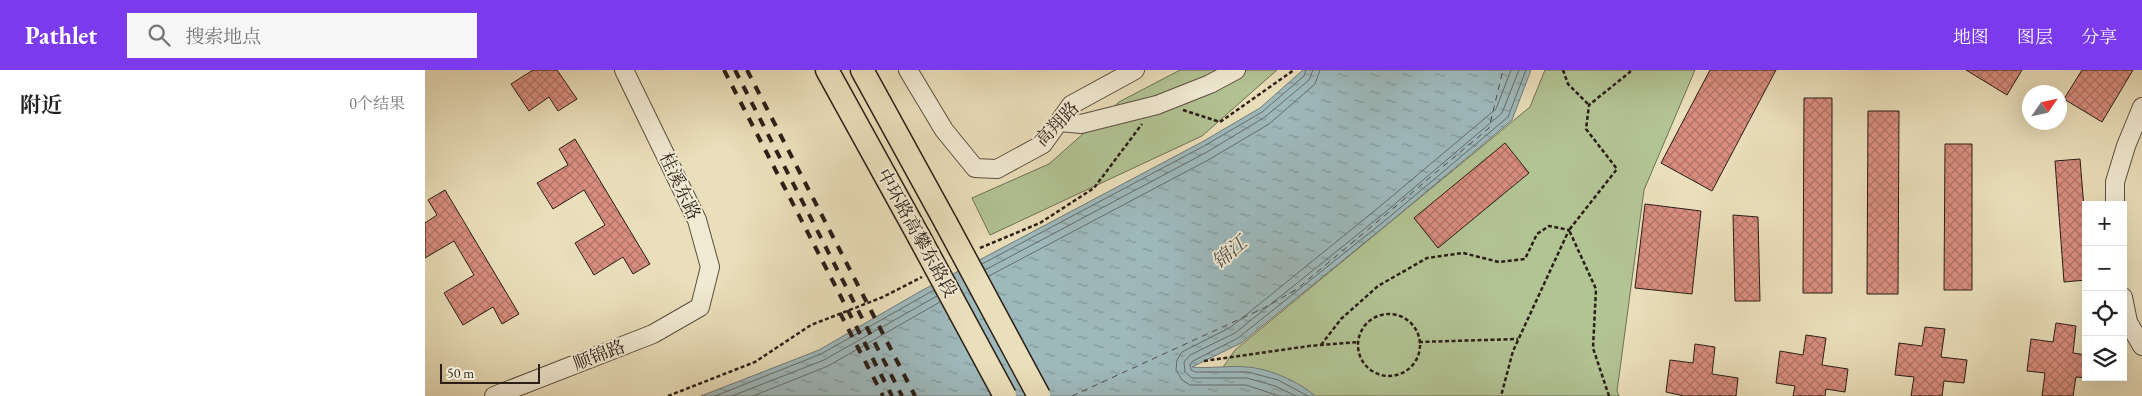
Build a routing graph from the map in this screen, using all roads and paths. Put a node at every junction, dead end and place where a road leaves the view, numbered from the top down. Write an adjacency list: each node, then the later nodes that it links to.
1 (624, 70): 16 (street, 桂溪东路)
2 (827, 70): 25 (main road, 中环路高攀东路段, bridge)
3 (862, 70): 26 (main road, 中环路高攀东路段, bridge)
4 (908, 70): 13 (street, 高翔路)
5 (1135, 70): 13 (street, 高翔路)
6 (1236, 70): 13 (street)
7 (1294, 70): 12 (path)
8 (1563, 70): 10 (path)
9 (1630, 70): 10 (path)
10 (1589, 105): 15 (path)
11 (2142, 107): 14 (street)
12 (1178, 109)
13 (1059, 122)
14 (2115, 201)
15 (1569, 230): 18 (path); 21 (path); 28 (path)
16 (700, 307): 24 (street, 顺锦路)
17 (2127, 317): 22 (street)
18 (1519, 339): 20 (path); 27 (path)
19 (1358, 342): 20 (path); 20 (path); 21 (path)
20 (1419, 342)
21 (1321, 345): 23 (path)
22 (2142, 346)
23 (1204, 361)
24 (494, 396)
25 (1005, 396)
26 (1039, 396)
27 (1501, 396)
28 (1609, 396)

